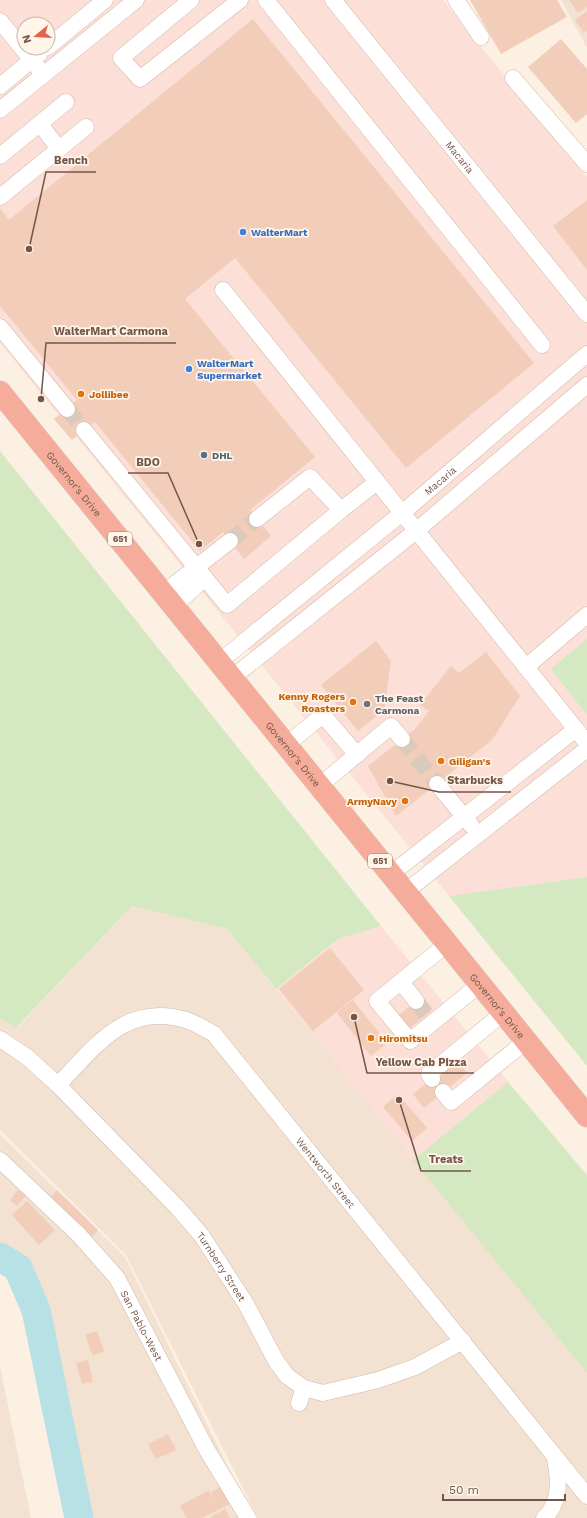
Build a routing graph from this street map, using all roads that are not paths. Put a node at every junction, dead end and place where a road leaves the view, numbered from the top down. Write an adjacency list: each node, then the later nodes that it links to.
1 (105, 0): 10 (street)
2 (136, 0): 13 (street)
3 (191, 0): 4 (street)
4 (240, 0)
5 (266, 0): 27 (street)
6 (333, 0): 25 (street, Macaria)
7 (456, 0): 9 (street)
8 (0, 21): 12 (street)
9 (481, 37)
10 (56, 40)
11 (37, 56): 12 (street)
12 (32, 60): 13 (street); 15 (street)
13 (44, 75): 17 (street)
14 (513, 78): 22 (street)
15 (0, 86)
16 (66, 102): 18 (street)
17 (0, 110)
18 (40, 124): 20 (street); 21 (street)
19 (86, 126): 20 (street)
20 (59, 149): 23 (street)
21 (0, 156)
22 (587, 164)
23 (0, 197)
24 (223, 290): 33 (street)
25 (587, 314)
26 (0, 327): 31 (street)
27 (542, 345)
28 (587, 354): 35 (street, Macaria)
29 (587, 385): 37 (street)
30 (0, 392): 40 (highway, Governor's Drive / 651)
31 (67, 408)
32 (84, 430): 39 (street)
33 (377, 482): 34 (street); 35 (street)
34 (341, 510): 36 (street); 39 (street)
35 (402, 513): 37 (street); 43 (street, Macaria)
36 (257, 519)
37 (416, 530): 42 (street); 43 (street)
38 (230, 541): 39 (street)
39 (201, 573): 40 (street)
40 (168, 599): 43 (highway, Governor's Drive / 651)
41 (587, 615): 42 (street)
42 (526, 667): 44 (street)
43 (225, 670): 47 (highway, Governor's Drive / 651)
44 (576, 729): 46 (street); 52 (street)
45 (402, 739): 49 (street)
46 (587, 743)
47 (286, 745): 49 (street); 51 (highway, Governor's Drive / 651)
48 (587, 749): 53 (street)
49 (357, 755): 51 (street)
50 (437, 784): 52 (street)
51 (320, 786): 54 (highway, Governor's Drive / 651)
52 (465, 817): 53 (street); 54 (street)
53 (479, 834): 55 (street)
54 (391, 874): 55 (highway, Governor's Drive / 651)
55 (405, 892): 56 (highway, Governor's Drive / 651)
56 (447, 944): 57 (street); 58 (highway, Governor's Drive / 651)
57 (401, 982): 58 (street); 59 (street)
58 (480, 984): 60 (highway, Governor's Drive / 651)
59 (416, 1001)
60 (503, 1013): 62 (highway, Governor's Drive / 651); 63 (street)
61 (0, 1038): 64 (street, Turnberry Street)
62 (526, 1041): 65 (street); 66 (highway, Governor's Drive / 651)
63 (432, 1079)
64 (58, 1085): 68 (street, Wentworth Street); 69 (street, Turnberry Street)
65 (443, 1092)
66 (587, 1116)
67 (0, 1160): 73 (street, San Pablo-West)
68 (463, 1341): 69 (street, Turnberry Street); 71 (street, Wentworth Street)
69 (304, 1388): 70 (street)
70 (299, 1403)
71 (554, 1455): 72 (street, Wentworth Street); 74 (street, Wentworth Street)
72 (587, 1496)
73 (248, 1518)
74 (544, 1518)

